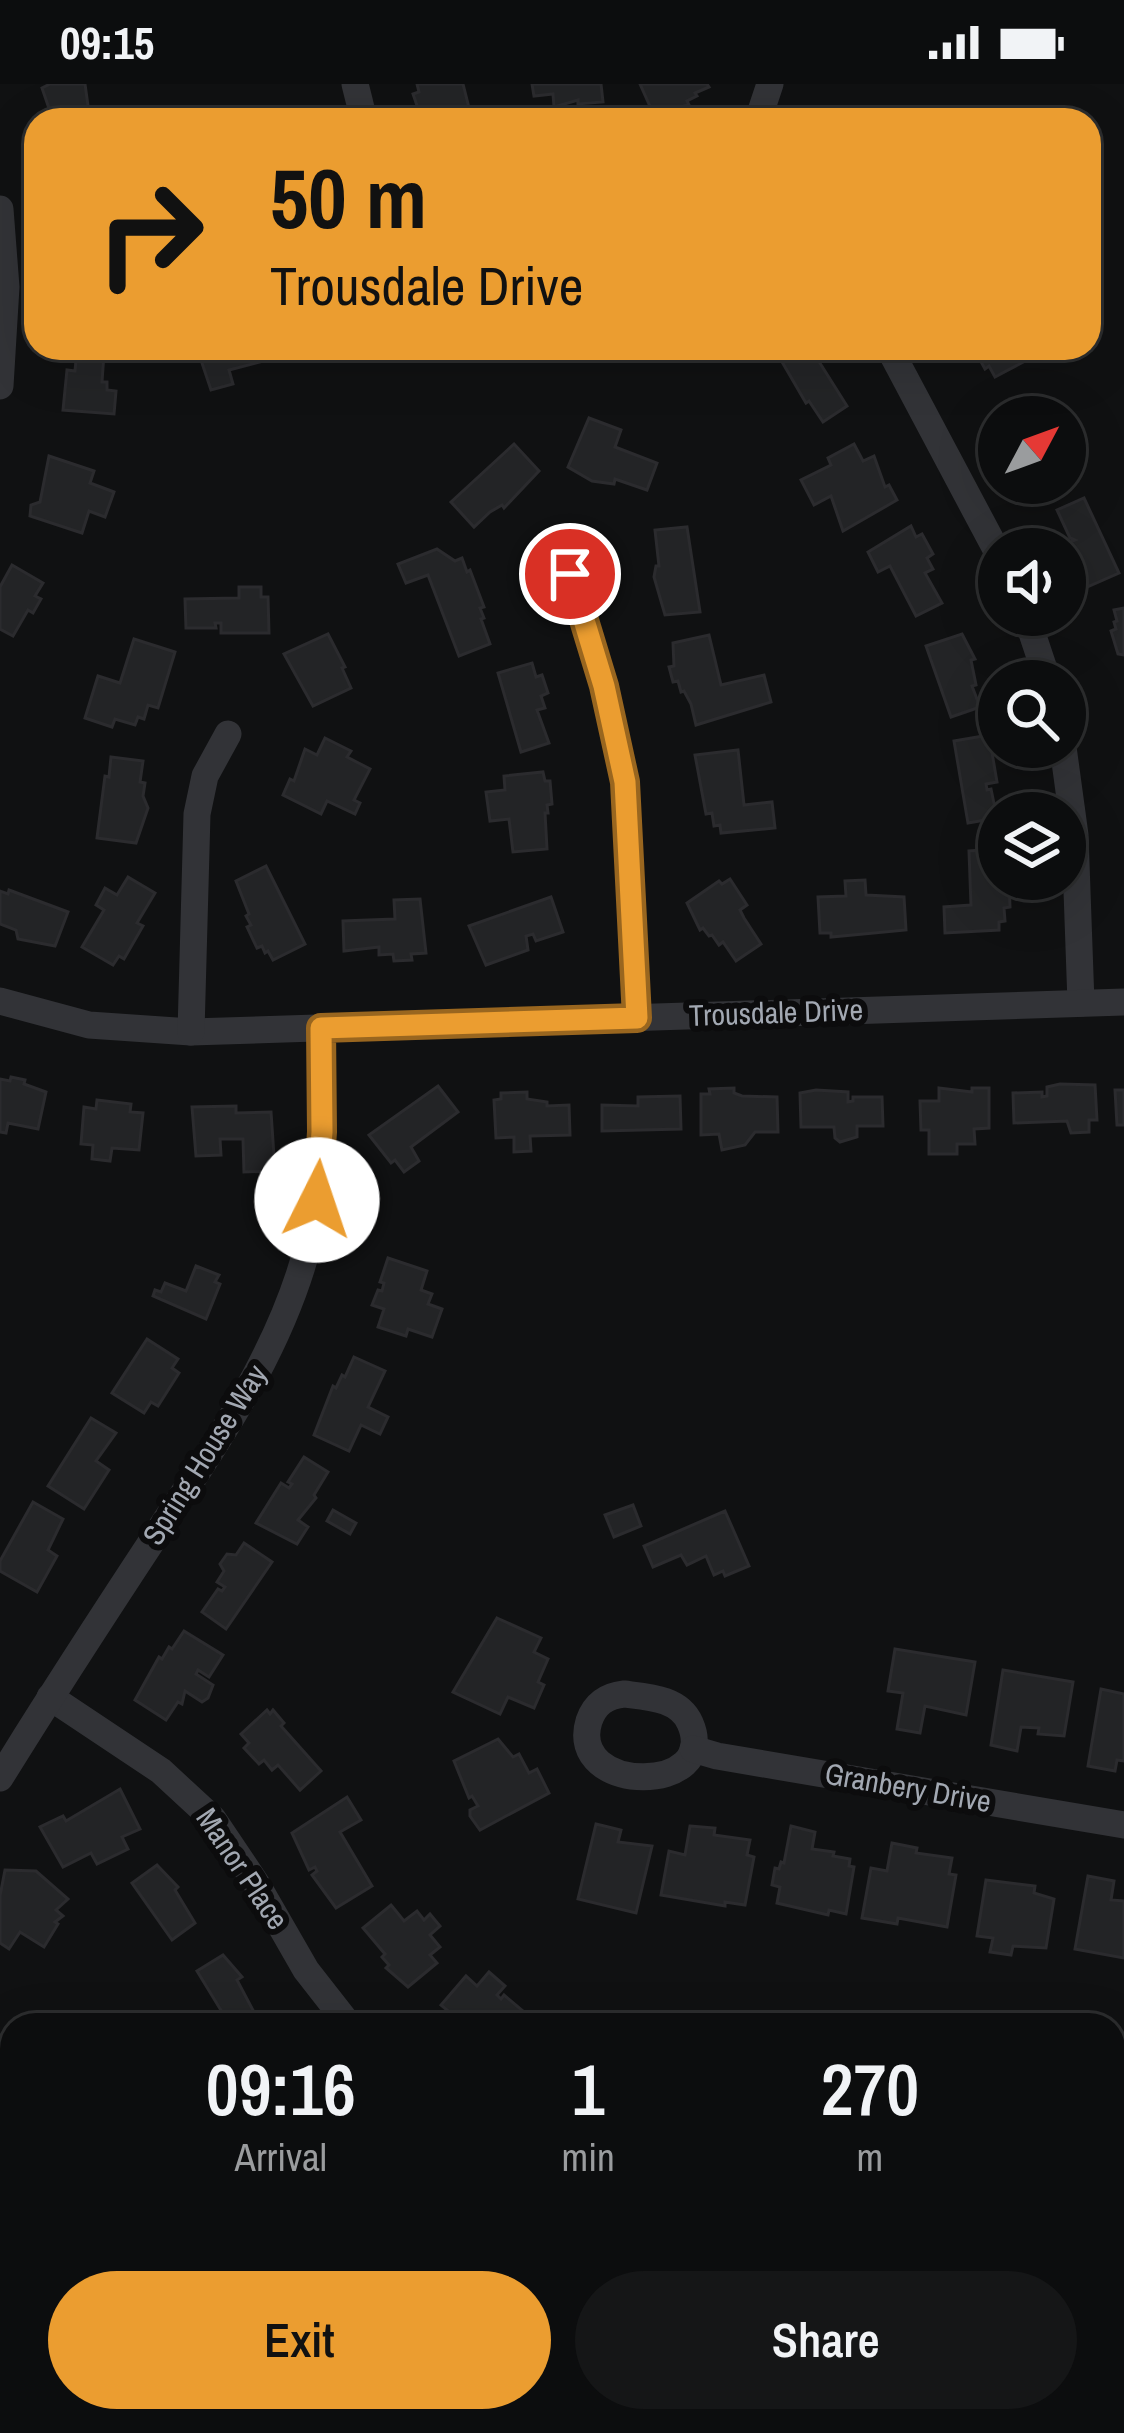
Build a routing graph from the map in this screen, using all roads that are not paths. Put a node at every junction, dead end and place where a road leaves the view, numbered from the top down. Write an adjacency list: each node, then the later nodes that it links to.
1 (0, 209): 2 (street)
2 (6, 286): 3 (street); 5 (street)
3 (24, 286)
4 (895, 360): 6 (street)
5 (0, 386)
6 (985, 528)
7 (570, 574): 13 (street)
8 (228, 734): 15 (street)
9 (1066, 768): 12 (street)
10 (0, 1001): 15 (street, Trousdale Drive)
11 (1124, 1002): 12 (street, Trousdale Drive)
12 (1082, 1003): 13 (street, Trousdale Drive)
13 (637, 1018): 14 (street, Trousdale Drive)
14 (321, 1028): 15 (street, Trousdale Drive); 16 (street, Spring House Way)
15 (190, 1032)
16 (50, 1697): 18 (street, Spring House Way); 20 (street, Manor Place)
17 (693, 1749): 19 (street, Granbery Drive)
18 (0, 1778)
19 (1124, 1825)
20 (340, 2013)

